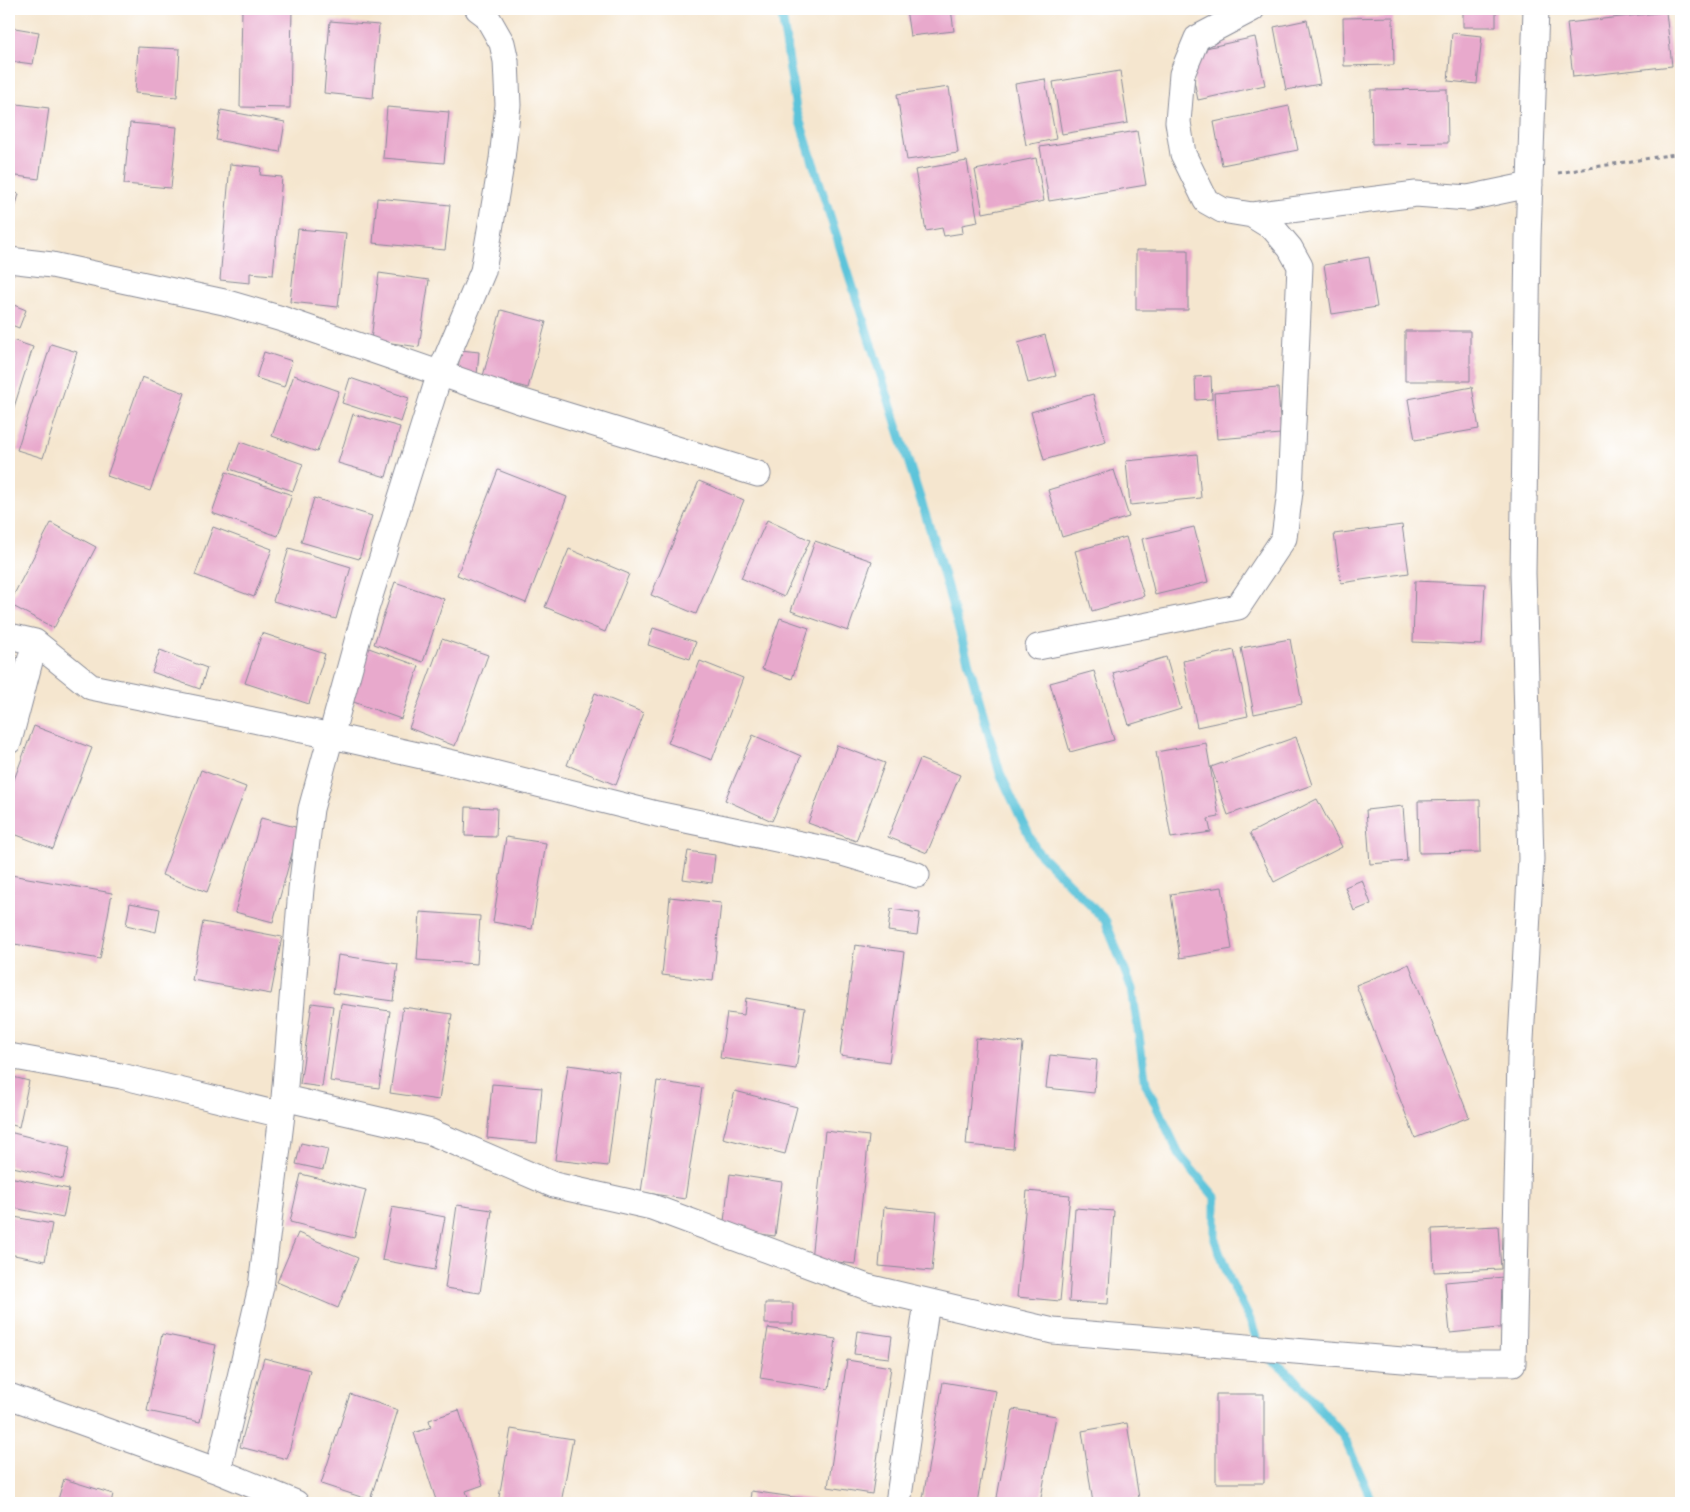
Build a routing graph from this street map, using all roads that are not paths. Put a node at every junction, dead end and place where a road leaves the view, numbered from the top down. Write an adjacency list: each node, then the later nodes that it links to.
1 (478, 9): 7 (street)
2 (1252, 9): 5 (street)
3 (1536, 9): 4 (street)
4 (1530, 181): 5 (street); 17 (street)
5 (1252, 215): 11 (street)
6 (9, 260): 7 (street)
7 (440, 373): 8 (street); 12 (street)
8 (758, 474)
9 (9, 636): 10 (street)
10 (36, 642): 12 (street); 13 (street)
11 (1038, 647)
12 (332, 736): 14 (street); 16 (street)
13 (9, 742)
14 (917, 875)
15 (9, 1056): 16 (street)
16 (283, 1106): 17 (street); 19 (street)
17 (927, 1302): 21 (street)
18 (9, 1396): 19 (street)
19 (218, 1470): 20 (street)
20 (296, 1503)
21 (898, 1503)

